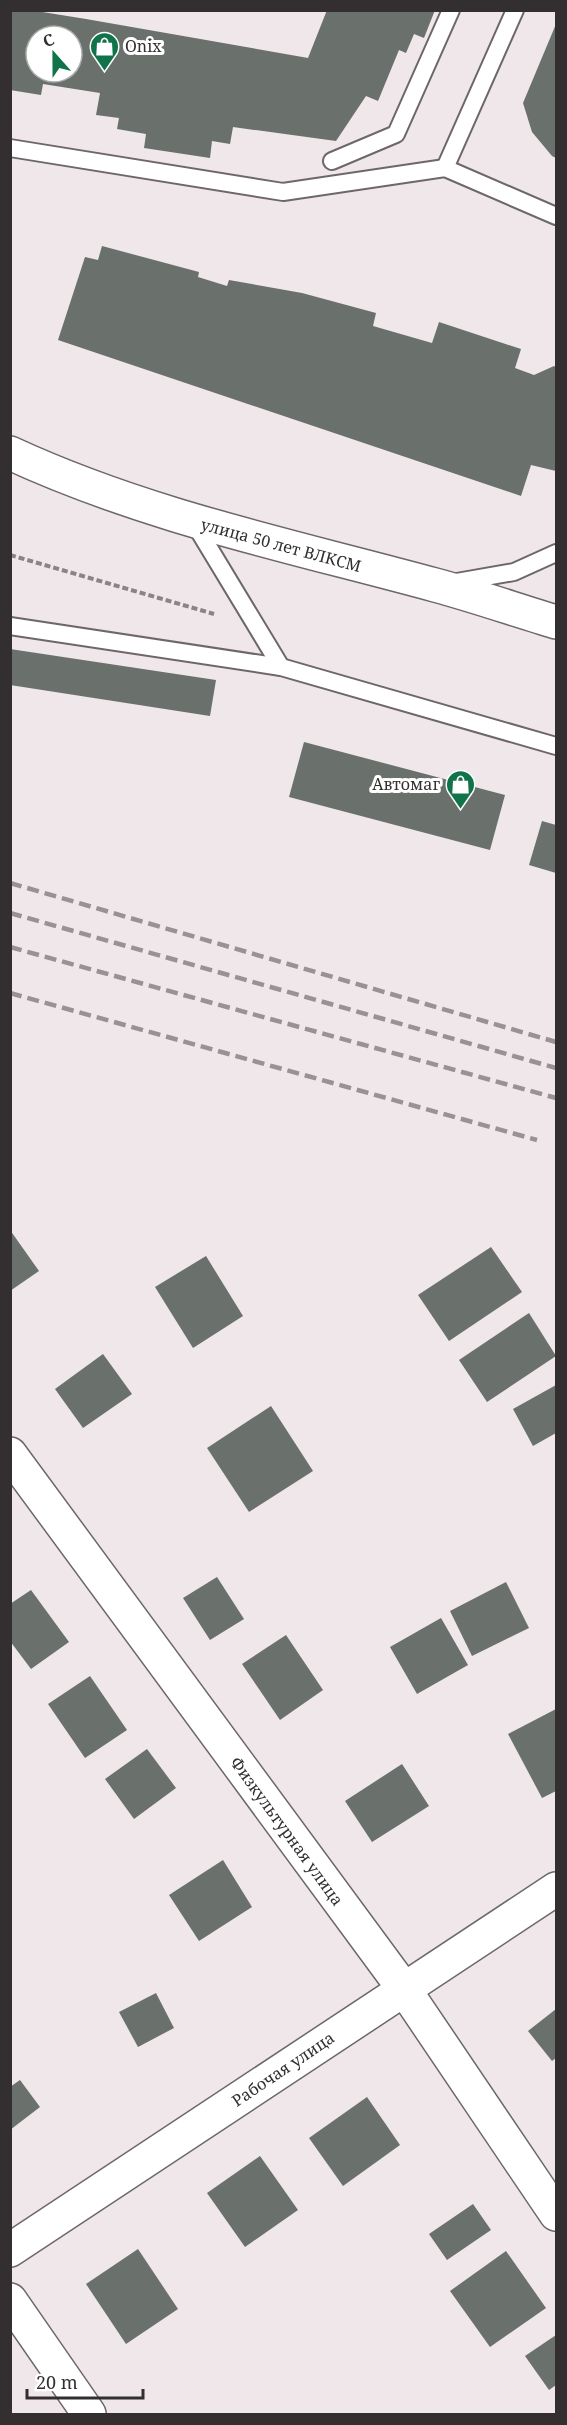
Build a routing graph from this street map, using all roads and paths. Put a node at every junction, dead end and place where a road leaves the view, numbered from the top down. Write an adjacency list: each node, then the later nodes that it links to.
1 (451, 10): 4 (lane)
2 (515, 10): 5 (lane)
3 (10, 148): 5 (lane)
4 (332, 161)
5 (445, 168): 6 (lane)
6 (556, 216)
7 (10, 453): 8 (street, улица 50 лет ВЛКСМ)
8 (194, 522): 11 (street, улица 50 лет ВЛКСМ); 14 (lane)
9 (556, 553): 11 (lane)
10 (10, 555): 14 (path)
11 (437, 586): 12 (street, улица 50 лет ВЛКСМ)
12 (556, 622)
13 (10, 626): 15 (lane)
14 (257, 626): 15 (lane)
15 (281, 667): 16 (lane)
16 (556, 746)
17 (10, 1454): 19 (street, Физкультурная улица)
18 (556, 1889): 19 (street, Рабочая улица)
19 (404, 1989): 20 (street, Физкультурная улица); 21 (street, Рабочая улица)
20 (556, 2214)
21 (10, 2250)
22 (10, 2300): 23 (street)
23 (89, 2415)

